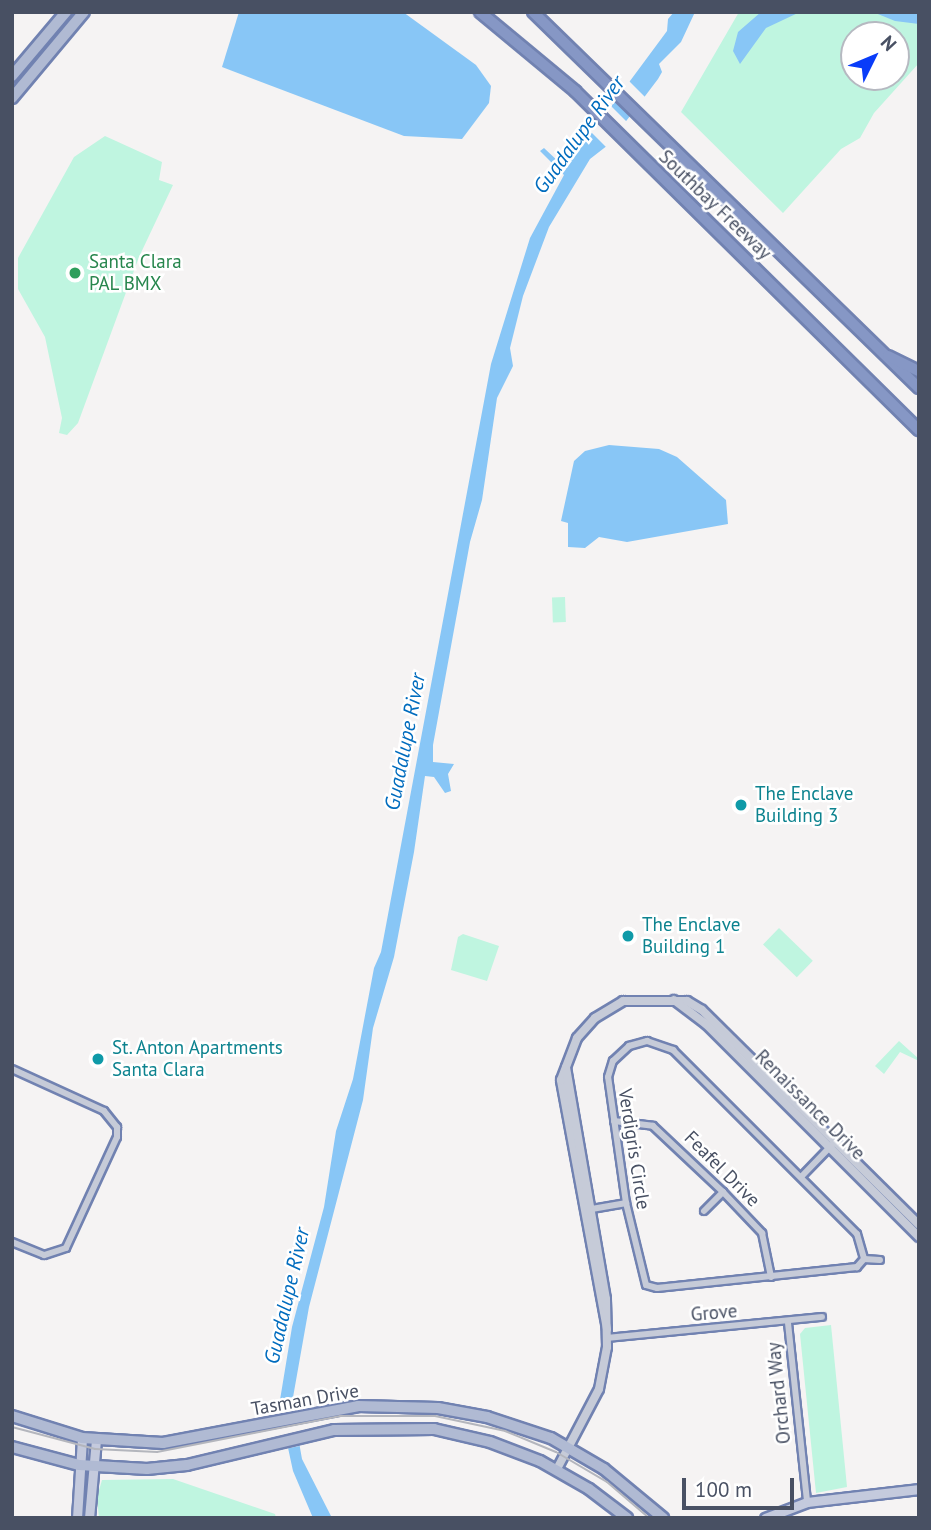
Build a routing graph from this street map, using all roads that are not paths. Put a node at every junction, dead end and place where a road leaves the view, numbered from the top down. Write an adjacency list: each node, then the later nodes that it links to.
1 (66, 12): 5 (main road)
2 (84, 12): 6 (main road)
3 (481, 12): 10 (highway, Southbay Freeway)
4 (533, 12): 7 (highway, Southbay Freeway)
5 (12, 76)
6 (12, 98)
7 (885, 355): 8 (highway); 9 (highway, Southbay Freeway)
8 (919, 371)
9 (919, 388)
10 (919, 430)
11 (12, 1069): 21 (street)
12 (614, 1121): 14 (street, Verdigris Circle); 15 (street, Feafel Drive); 16 (street, Verdigris Circle)
13 (833, 1144): 14 (street); 17 (street, Renaissance Drive); 19 (street, Renaissance Drive); 20 (street, Renaissance Drive)
14 (801, 1177): 22 (street, Verdigris Circle)
15 (723, 1192): 18 (street); 24 (street, Feafel Drive)
16 (626, 1203): 17 (street); 24 (street, Verdigris Circle)
17 (586, 1210): 27 (street, Renaissance Drive)
18 (704, 1211)
19 (919, 1225)
20 (919, 1237)
21 (12, 1242)
22 (864, 1259): 23 (street, Verdigris Circle); 24 (street, Verdigris Circle)
23 (880, 1260)
24 (771, 1276)
25 (822, 1317): 26 (street, Grove)
26 (788, 1323): 27 (street, Grove); 37 (street, Orchard Way)
27 (607, 1334): 32 (street, Renaissance Drive)
28 (12, 1416): 29 (main road, Tasman Drive)
29 (82, 1438): 30 (main road, Tasman Drive); 33 (main road)
30 (96, 1440): 32 (main road, Tasman Drive); 34 (main road)
31 (12, 1447): 33 (main road, Tasman Drive)
32 (568, 1447): 35 (street, Renaissance Drive); 41 (main road, Tasman Drive)
33 (79, 1465): 34 (main road, Tasman Drive); 38 (main road)
34 (92, 1467): 35 (main road, Tasman Drive); 39 (main road)
35 (557, 1469): 40 (main road, Tasman Drive)
36 (919, 1489): 37 (main road)
37 (807, 1502): 42 (main road)
38 (77, 1518)
39 (89, 1518)
40 (626, 1518)
41 (663, 1518)
42 (765, 1518)

